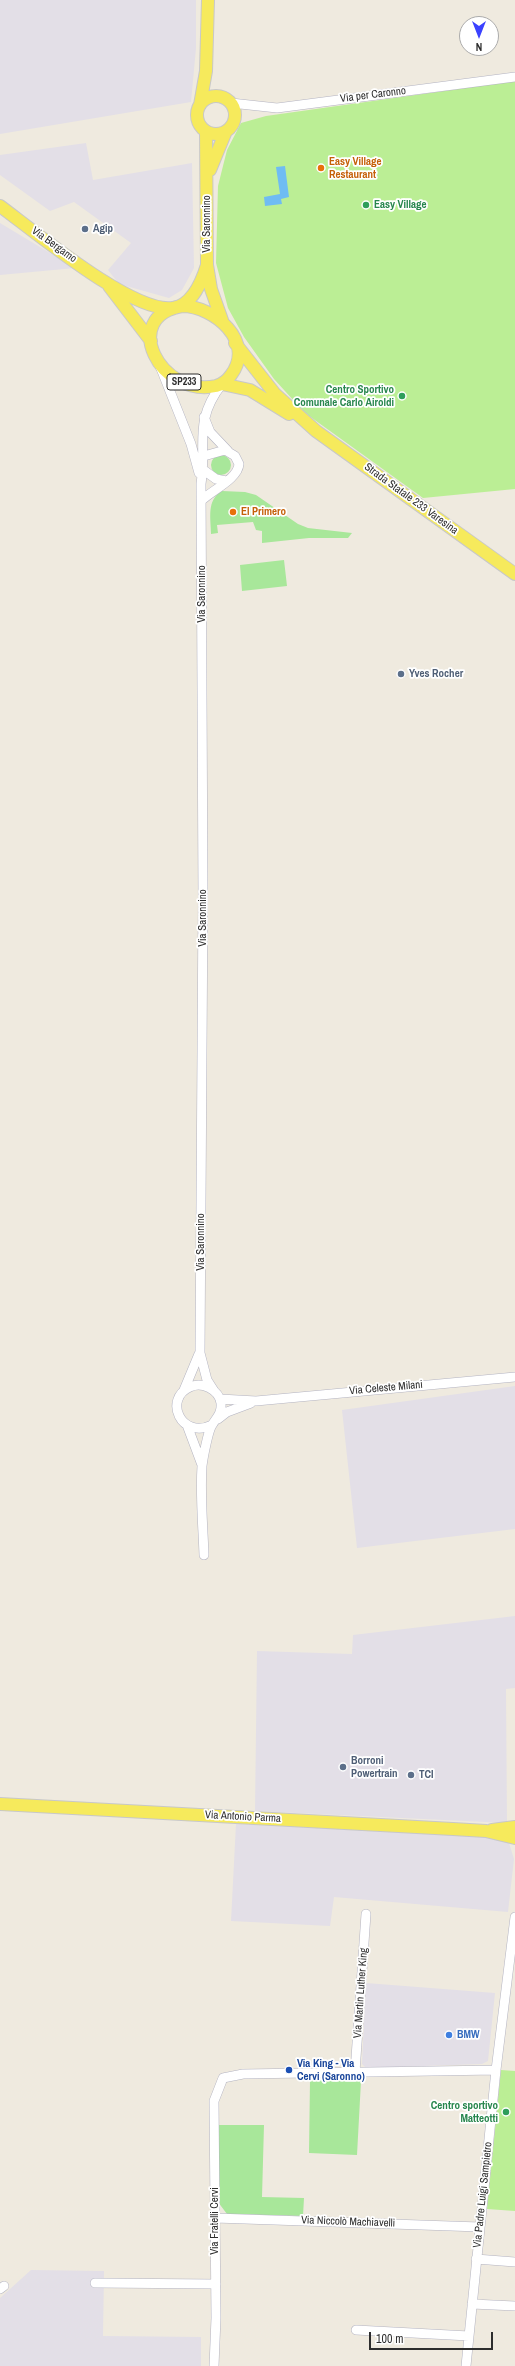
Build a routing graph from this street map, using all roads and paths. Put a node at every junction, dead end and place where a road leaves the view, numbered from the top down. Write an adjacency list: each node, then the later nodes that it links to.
1 (208, 0): 2 (main road)
2 (206, 71): 4 (main road); 5 (main road)
3 (515, 77): 4 (street, Via per Caronno)
4 (231, 103): 5 (main road); 7 (main road)
5 (200, 105): 6 (main road)
6 (206, 131): 7 (main road); 8 (main road, Via Saronnino)
7 (226, 131): 8 (main road, Via Saronnino)
8 (207, 183): 10 (main road, Via Saronnino)
9 (0, 206): 11 (main road, Via Bergamo / SP233)
10 (207, 265): 12 (main road, Via Saronnino); 13 (main road, Via Saronnino)
11 (107, 284): 12 (main road, Via Bergamo / SP233); 14 (main road, Via Bergamo / SP233)
12 (174, 308): 13 (main road, SP233); 14 (main road)
13 (222, 321): 15 (main road, SP233)
14 (151, 341): 16 (main road, SP233)
15 (235, 343): 17 (main road, SP233); 19 (main road, Strada Statale 233 Varesina / SP233)
16 (160, 366): 17 (main road, SP233); 21 (street, Via Saronnino)
17 (222, 384): 18 (street, Via Saronnino); 19 (main road, Strada Statale 233 Varesina / SP233)
18 (204, 417): 20 (street); 21 (street, Via Saronnino)
19 (307, 424): 24 (main road, Strada Statale 233 Varesina / SP233)
20 (228, 451): 21 (street); 22 (street)
21 (199, 462): 22 (street); 23 (street, Via Saronnino)
22 (226, 481): 23 (street)
23 (201, 501): 25 (street, Via Saronnino)
24 (515, 574)
25 (200, 1352): 27 (street, Via Saronnino); 28 (street, Via Saronnino)
26 (515, 1376): 30 (street, Via Celeste Milani)
27 (184, 1390): 28 (street); 32 (street, Via Saronnino)
28 (214, 1391): 29 (street, Via Saronnino)
29 (220, 1400): 30 (street); 31 (street, Via Saronnino)
30 (256, 1401): 31 (street)
31 (214, 1422): 32 (street); 33 (street, Via Saronnino)
32 (187, 1425): 33 (street, Via Saronnino)
33 (202, 1465): 34 (street, Via Saronnino)
34 (204, 1555)
35 (0, 1804): 37 (main road, Via Antonio Parma)
36 (515, 1827): 37 (main road, Via Antonio Parma)
37 (486, 1831): 38 (main road, Via Antonio Parma)
38 (515, 1838)
39 (366, 1914): 42 (street, Via Martin Luther King)
40 (515, 1917): 41 (street, Via Padre Luigi Sampietro)
41 (496, 2070): 42 (street); 44 (street, Via Padre Luigi Sampietro)
42 (355, 2072): 43 (street, Via Fratelli Cervi)
43 (215, 2218): 44 (street, Via Niccolò Machiavelli); 48 (street, Via Fratelli Cervi)
44 (480, 2227): 45 (street, Via Padre Luigi Sampietro)
45 (476, 2259): 46 (street, Via Padre Luigi Sampietro); 49 (street, Via Padre Luigi Sampietro)
46 (515, 2262)
47 (95, 2283): 48 (street)
48 (216, 2284): 53 (street, Via Fratelli Cervi)
49 (472, 2304): 50 (street); 52 (street, Via Padre Luigi Sampietro)
50 (515, 2306)
51 (356, 2330): 52 (street)
52 (469, 2336): 54 (street, Via Padre Luigi Sampietro)
53 (214, 2366)
54 (466, 2366)

